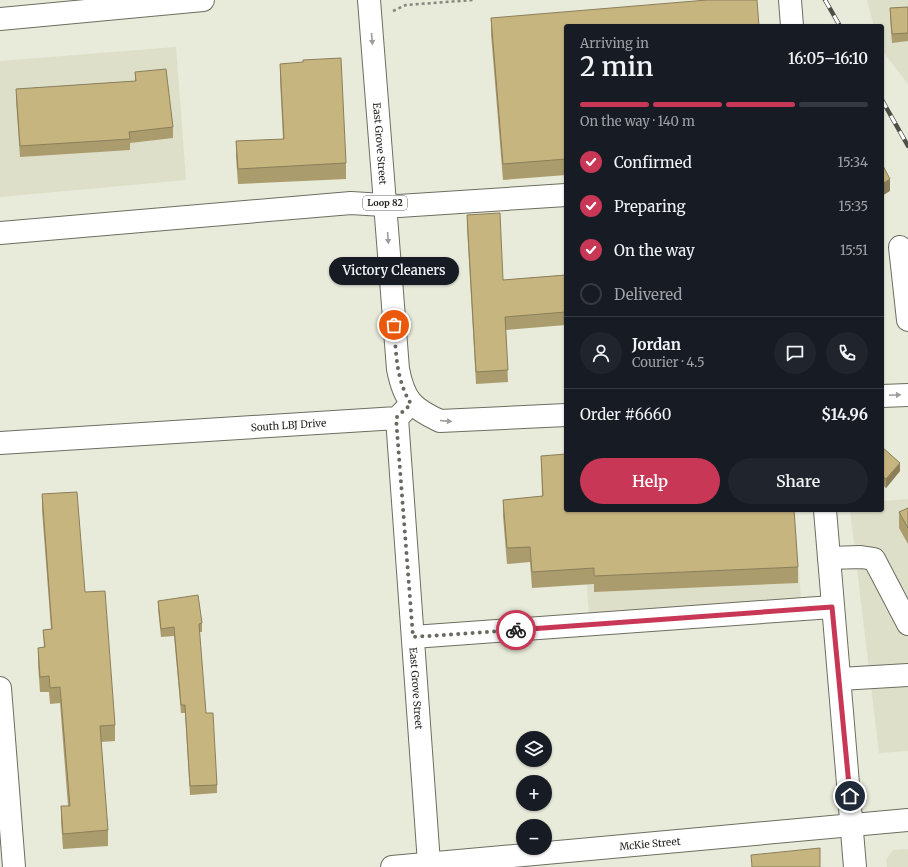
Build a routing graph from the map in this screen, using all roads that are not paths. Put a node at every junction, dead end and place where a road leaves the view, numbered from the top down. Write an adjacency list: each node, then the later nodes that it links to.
1 (203, 0): 4 (street)
2 (369, 0): 9 (street, East Grove Street / Loop 82, one-way to 9)
3 (790, 0): 7 (street)
4 (129, 3): 5 (street)
5 (97, 5): 6 (street)
6 (0, 19)
7 (792, 24)
8 (564, 195): 9 (street)
9 (385, 205): 10 (street); 15 (street, East Grove Street / Loop 82, one-way to 15)
10 (0, 233)
11 (897, 250): 12 (street)
12 (908, 320)
13 (908, 395): 14 (street, one-way to 13)
14 (884, 396)
15 (404, 411): 16 (street, Loop 82, one-way to 16); 17 (street, South LBJ Drive); 22 (street, East Grove Street)
16 (564, 415)
17 (0, 443)
18 (824, 512): 19 (street)
19 (829, 558): 20 (street); 21 (street)
20 (832, 607): 22 (street); 24 (street)
21 (908, 624)
22 (413, 637): 29 (street, East Grove Street)
23 (908, 675): 24 (street)
24 (840, 679): 27 (street)
25 (0, 688): 30 (street)
26 (908, 820): 27 (street, McKie Street)
27 (852, 826): 28 (street, McKie Street); 32 (street)
28 (508, 862): 29 (street, McKie Street)
29 (429, 863): 31 (street, McKie Street)
30 (14, 867)
31 (392, 867)
32 (855, 867)

